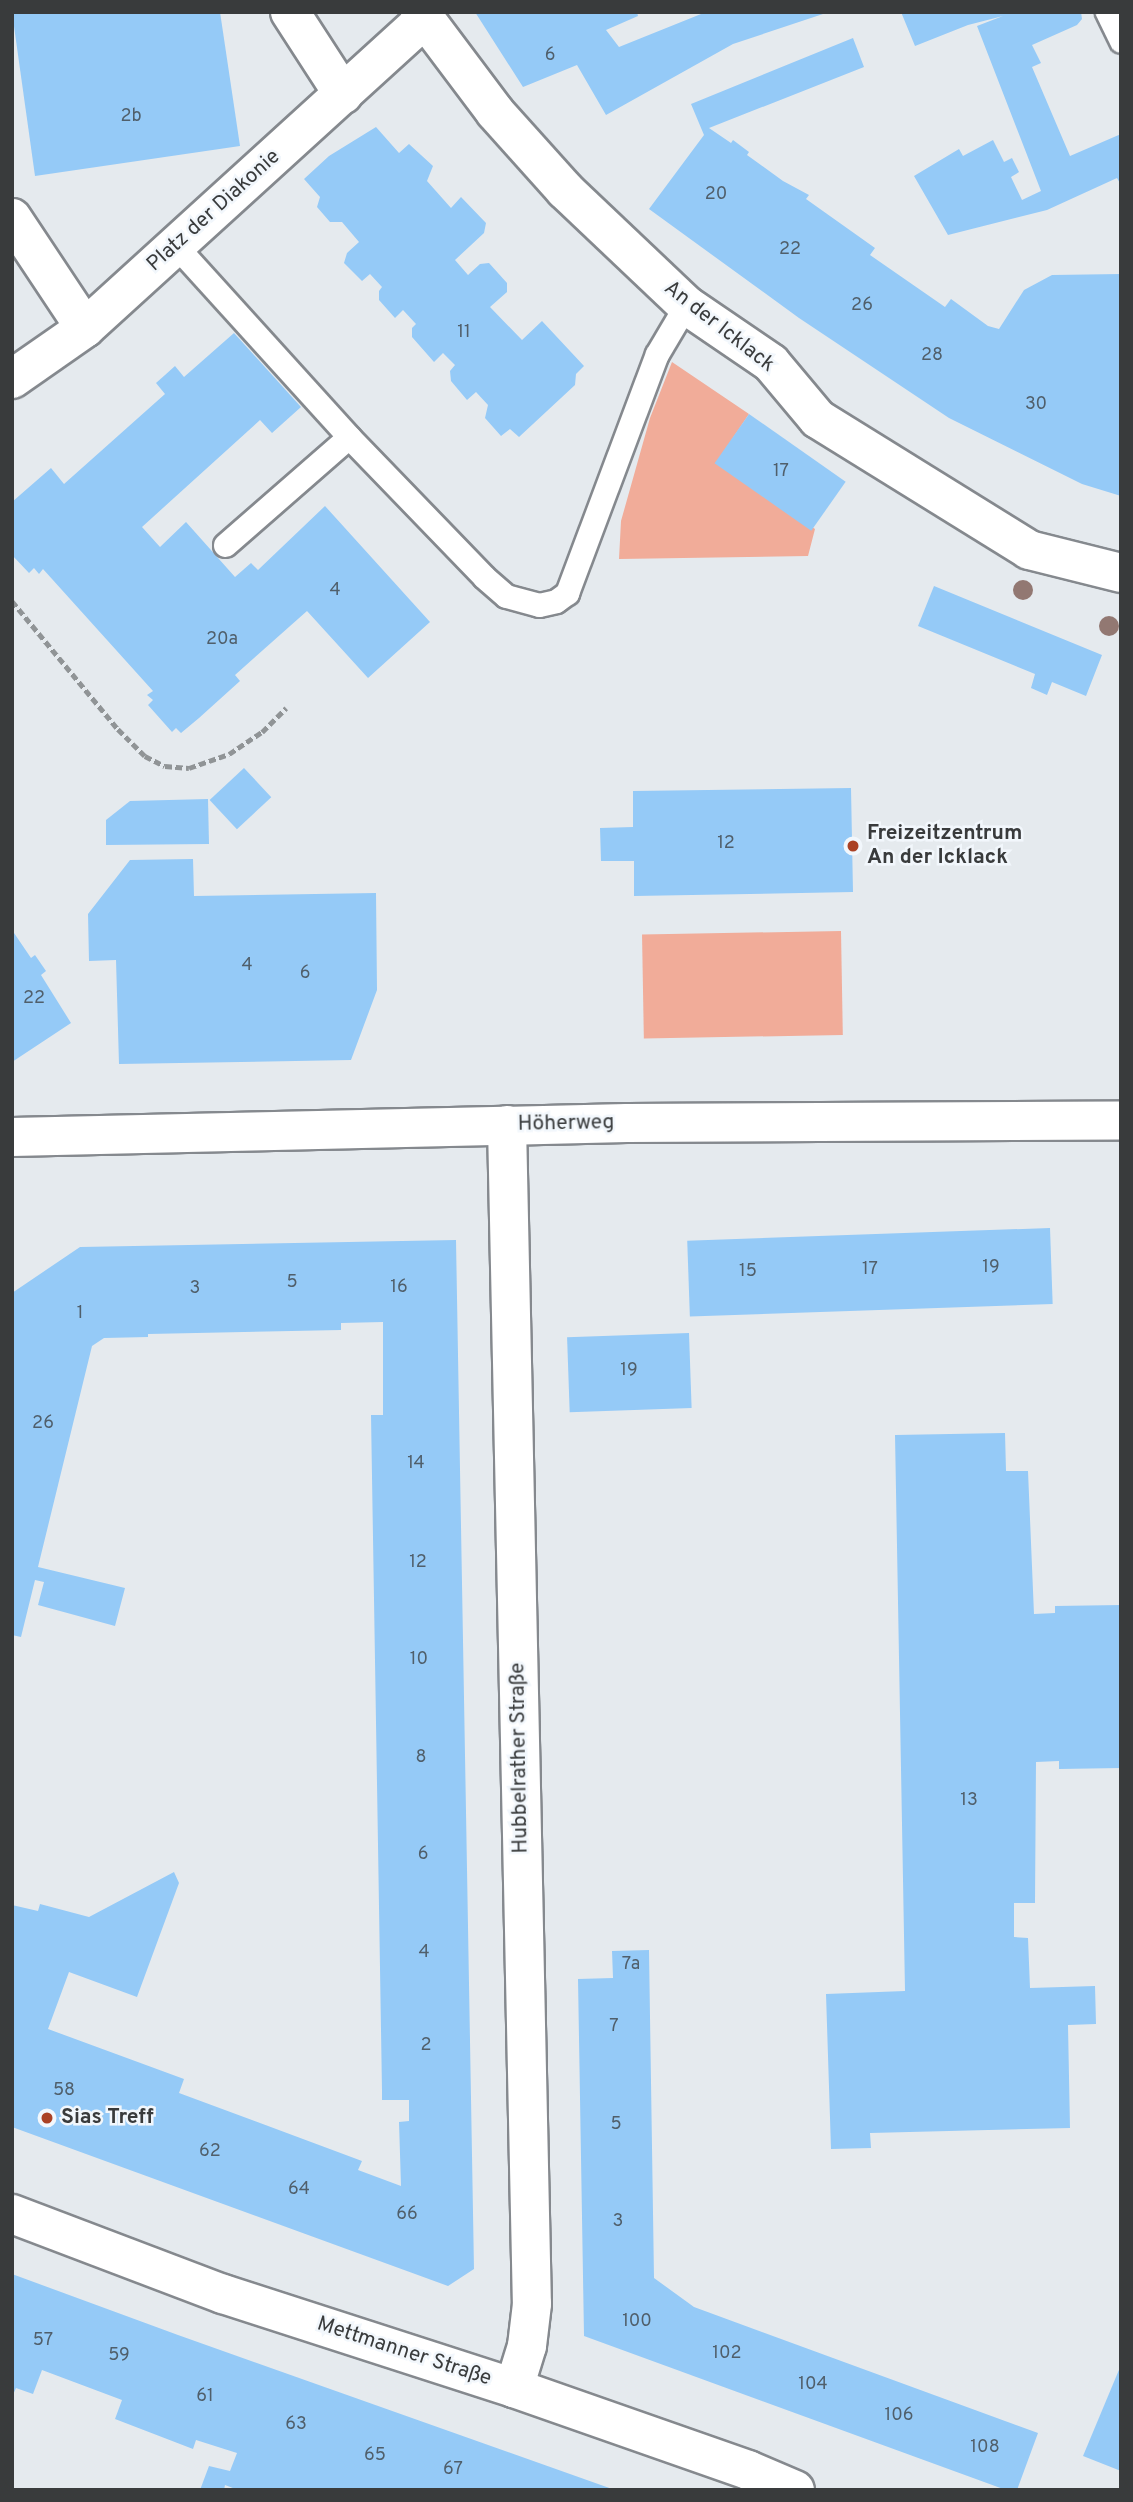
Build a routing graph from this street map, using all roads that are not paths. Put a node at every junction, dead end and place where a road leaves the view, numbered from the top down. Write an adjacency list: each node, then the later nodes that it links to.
1 (290, 12): 5 (street)
2 (1107, 12): 4 (lane)
3 (422, 16): 5 (street, Platz der Diakonie); 8 (street, An der Icklack)
4 (1121, 41)
5 (342, 94): 7 (street, Platz der Diakonie)
6 (12, 218): 9 (street)
7 (176, 246): 9 (street, Platz der Diakonie); 11 (lane)
8 (686, 305): 11 (lane); 13 (street, An der Icklack)
9 (85, 328): 10 (street, Platz der Diakonie)
10 (12, 379)
11 (349, 437): 12 (lane)
12 (225, 545)
13 (1121, 573)
14 (1121, 1119): 15 (street, Höherweg)
15 (507, 1125): 16 (street, Höherweg); 18 (street, Hubbelrather Straße)
16 (12, 1137)
17 (12, 2214): 18 (street, Mettmanner Straße)
18 (514, 2388): 19 (street, Mettmanner Straße)
19 (795, 2490)

